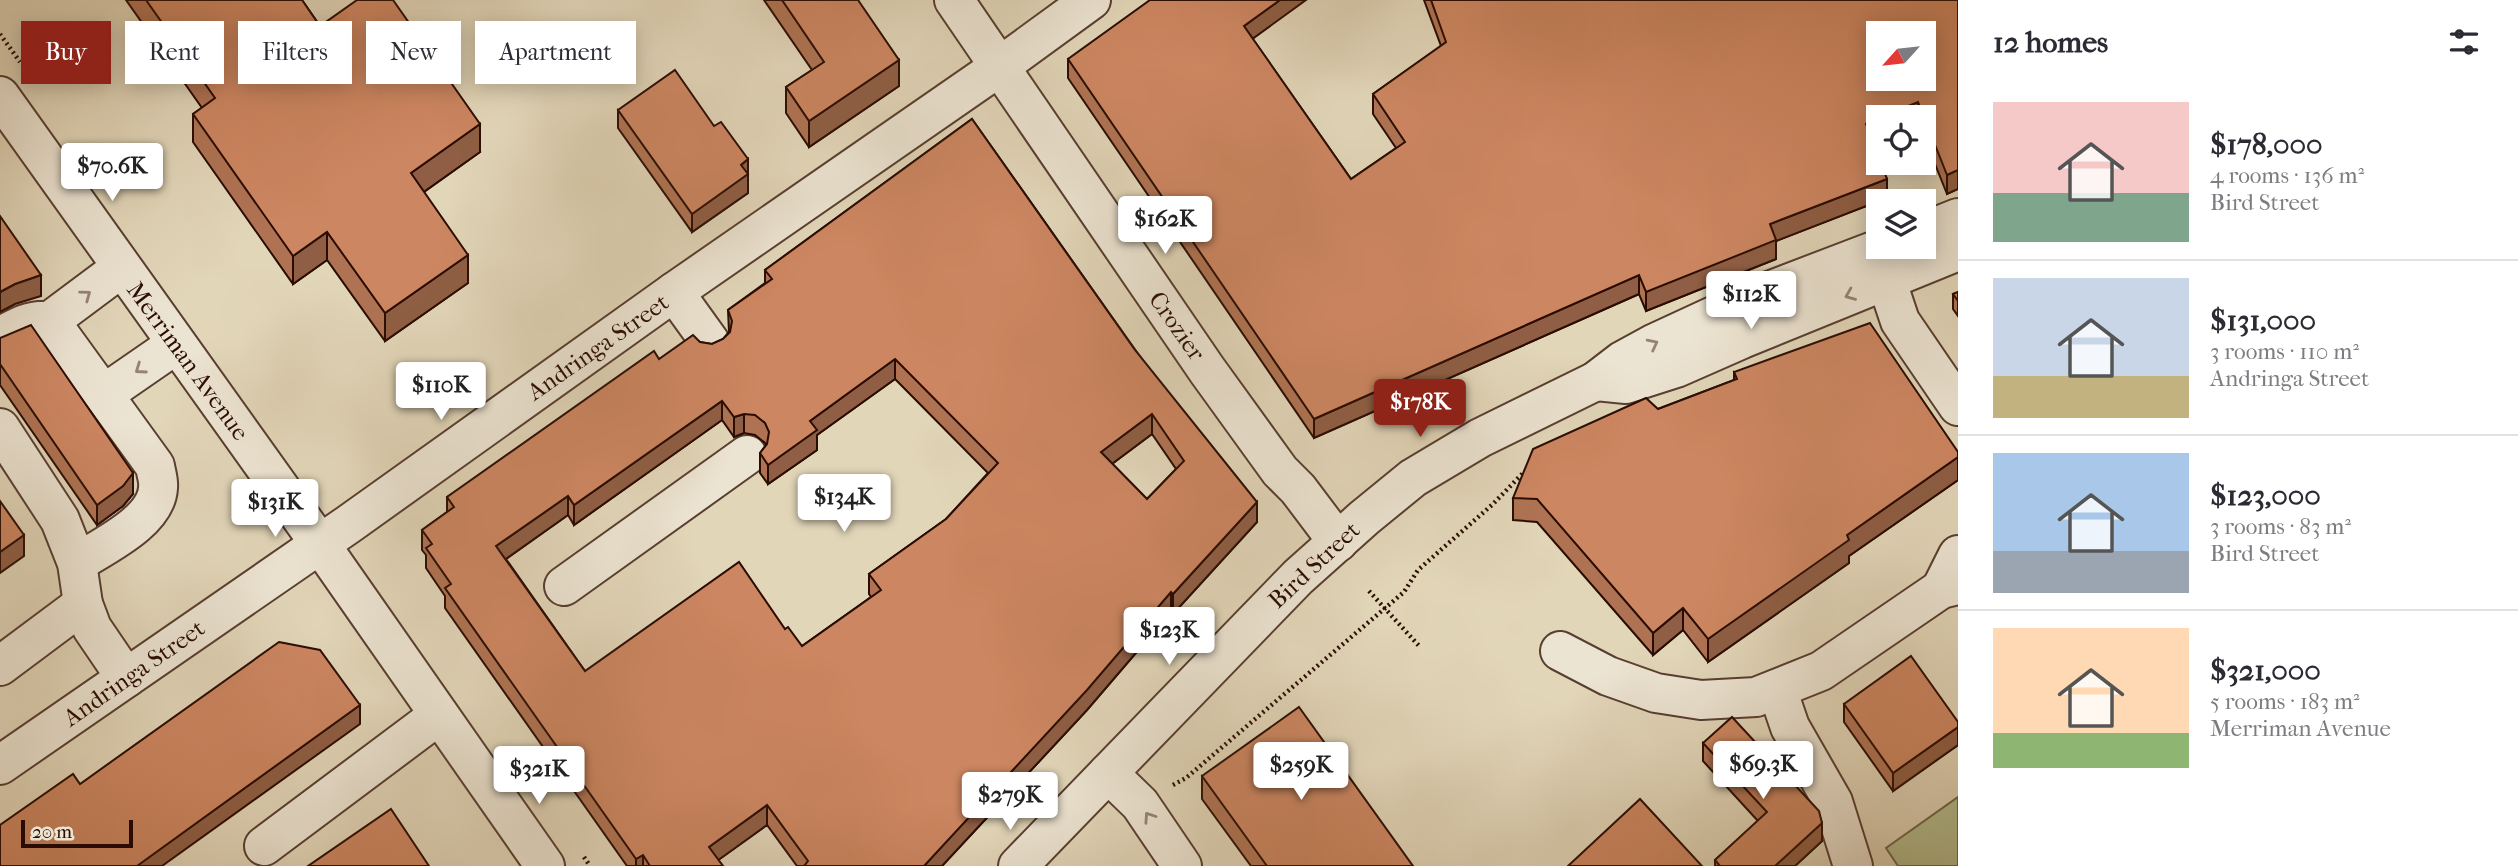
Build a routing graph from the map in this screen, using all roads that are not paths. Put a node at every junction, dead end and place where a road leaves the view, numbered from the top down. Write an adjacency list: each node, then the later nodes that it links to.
1 (954, 0): 3 (street, Crozier)
2 (1091, 0): 3 (street, Andringa Street)
3 (999, 67): 11 (street, Andringa Street); 20 (street, Crozier)
4 (0, 96): 10 (street, Merriman Avenue)
5 (1958, 218): 6 (street)
6 (1936, 227)
7 (1958, 251): 8 (street, Bird Street)
8 (1936, 253)
9 (1882, 259): 17 (street); 20 (street, Bird Street)
10 (121, 268): 12 (street, one-way to 10); 15 (street, Merriman Avenue)
11 (674, 292): 14 (street); 21 (street, Andringa Street)
12 (50, 321): 13 (street); 16 (street)
13 (0, 337)
14 (710, 342)
15 (176, 345): 16 (street, one-way to 16); 21 (street, Merriman Avenue)
16 (104, 394): 23 (street)
17 (1958, 406)
18 (0, 428): 23 (street)
19 (747, 455): 24 (street)
20 (1338, 542): 33 (street, Bird Street)
21 (320, 544): 29 (street, Andringa Street); 31 (street, Merriman Avenue)
22 (1958, 555): 25 (street)
23 (77, 562): 26 (street)
24 (564, 586)
25 (1949, 587): 30 (street)
26 (83, 604): 28 (street); 29 (street)
27 (1560, 651): 30 (street)
28 (0, 666)
29 (126, 678): 32 (street, Andringa Street)
30 (1777, 688): 38 (street)
31 (439, 715): 34 (street); 36 (street, Merriman Avenue)
32 (0, 765)
33 (1108, 774): 35 (street, one-way to 33); 37 (street, Bird Street)
34 (264, 846)
35 (1178, 864)
36 (545, 866)
37 (1018, 866)
38 (1853, 866)

